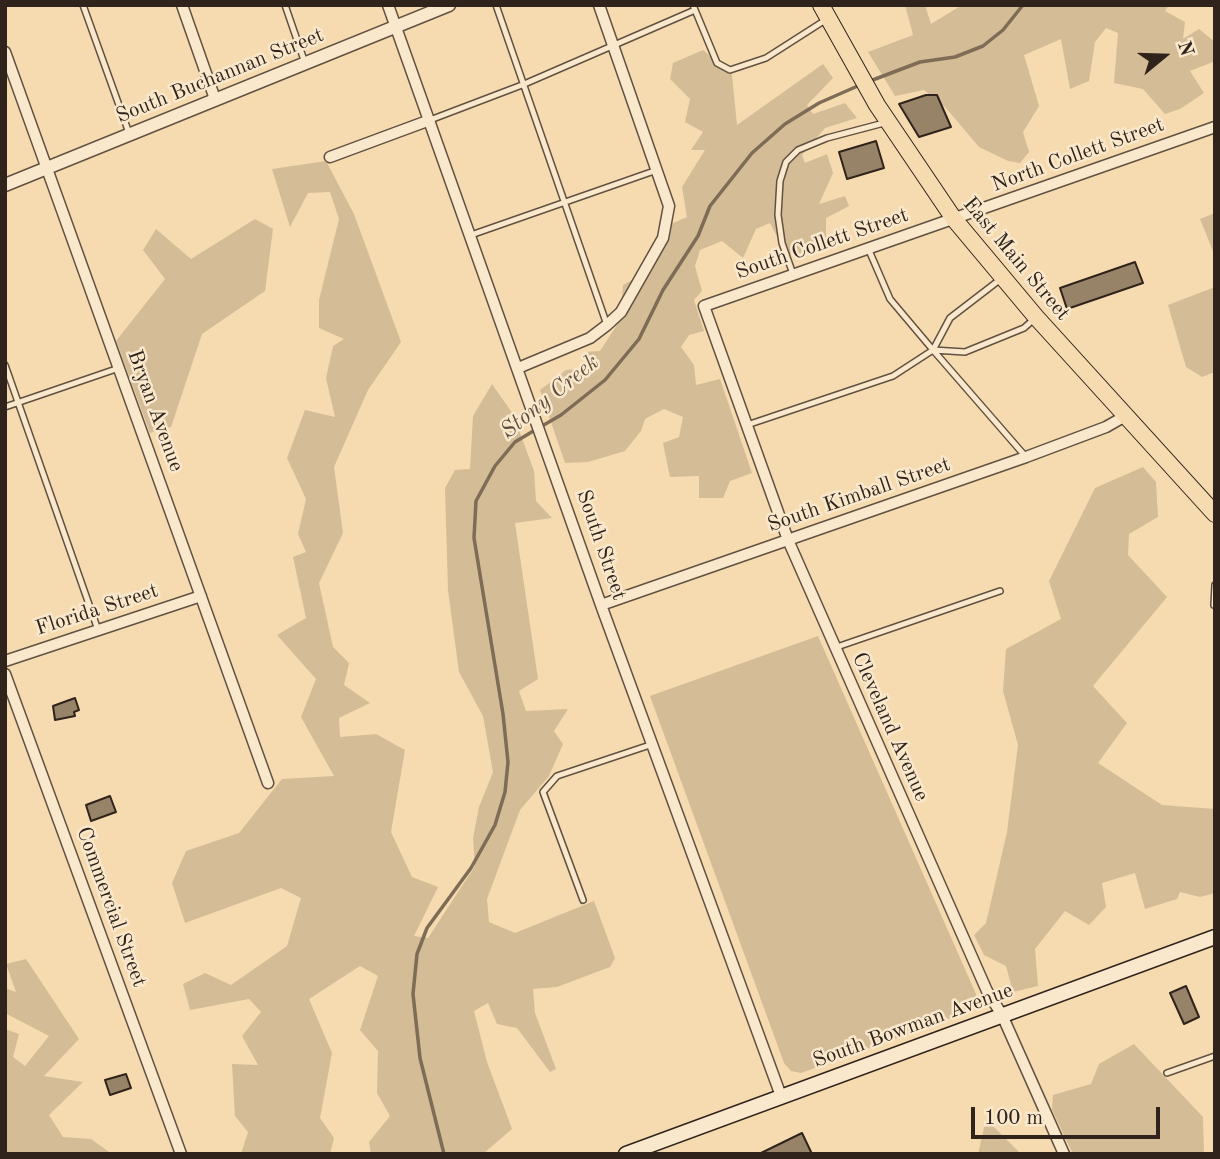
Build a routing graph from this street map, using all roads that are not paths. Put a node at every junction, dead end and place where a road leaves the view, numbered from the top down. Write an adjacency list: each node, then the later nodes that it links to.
1 (83, 5): 19 (lane)
2 (182, 5): 15 (street)
3 (285, 5): 13 (lane)
4 (388, 5): 10 (street, South Street)
5 (449, 5): 10 (street, South Buchannan Street)
6 (496, 5): 14 (lane)
7 (599, 5): 11 (street)
8 (694, 8): 9 (lane); 11 (lane)
9 (824, 12): 17 (main road, East Main Street)
10 (395, 27): 13 (street, South Buchannan Street); 16 (street, South Street)
11 (612, 43): 14 (lane); 22 (street)
12 (5, 52): 21 (street, Bryan Avenue)
13 (305, 63): 15 (street, South Buchannan Street)
14 (522, 85): 16 (lane); 24 (lane)
15 (215, 99): 19 (street, South Buchannan Street)
16 (430, 120): 20 (street); 26 (street, South Street)
17 (887, 121): 25 (main road, East Main Street); 28 (lane)
18 (1215, 127): 25 (street, North Collett Street)
19 (129, 133): 21 (street, South Buchannan Street)
20 (330, 157)
21 (46, 168): 23 (street, South Buchannan Street); 35 (street, Bryan Avenue)
22 (657, 170): 24 (lane); 32 (street)
23 (5, 185)
24 (564, 204): 26 (lane); 32 (lane)
25 (954, 219): 27 (street, South Collett Street); 29 (main road, East Main Street)
26 (471, 235): 36 (street, South Street)
27 (869, 248): 28 (street, South Collett Street); 33 (lane)
28 (793, 274): 30 (street, South Collett Street)
29 (1002, 278): 31 (main road, East Main Street); 33 (lane)
30 (704, 306): 40 (street, Cleveland Avenue)
31 (1035, 317): 33 (lane); 39 (main road, East Main Street)
32 (607, 325): 36 (street)
33 (933, 350): 40 (lane); 41 (lane)
34 (5, 365): 37 (lane)
35 (119, 368): 37 (lane); 46 (street, Bryan Avenue)
36 (518, 368): 47 (street, South Street)
37 (18, 402): 38 (lane); 49 (lane)
38 (5, 407)
39 (1127, 415): 41 (street, South Kimball Street); 42 (main road, East Main Street)
40 (746, 426): 43 (street, Cleveland Avenue)
41 (1026, 457): 43 (street, South Kimball Street)
42 (1215, 514)
43 (788, 540): 47 (street, South Kimball Street); 50 (street, Cleveland Avenue)
44 (1215, 586): 48 (lane)
45 (1000, 591): 50 (lane)
46 (201, 596): 49 (street, Florida Street); 54 (street, Bryan Avenue)
47 (601, 605): 53 (street, South Street)
48 (1214, 605)
49 (98, 630): 51 (street, Florida Street)
50 (834, 648): 57 (street, Cleveland Avenue)
51 (5, 661)
52 (5, 674): 61 (street, Commercial Street)
53 (653, 744): 55 (lane); 60 (street, South Street)
54 (268, 783)
55 (583, 900)
56 (1215, 937): 57 (main road, South Bowman Avenue)
57 (1002, 1015): 60 (main road, South Bowman Avenue); 63 (street, Cleveland Avenue)
58 (1215, 1056): 59 (lane)
59 (1167, 1073)
60 (781, 1097): 62 (main road, South Bowman Avenue)
61 (181, 1154)
62 (625, 1154)
63 (1064, 1154)

